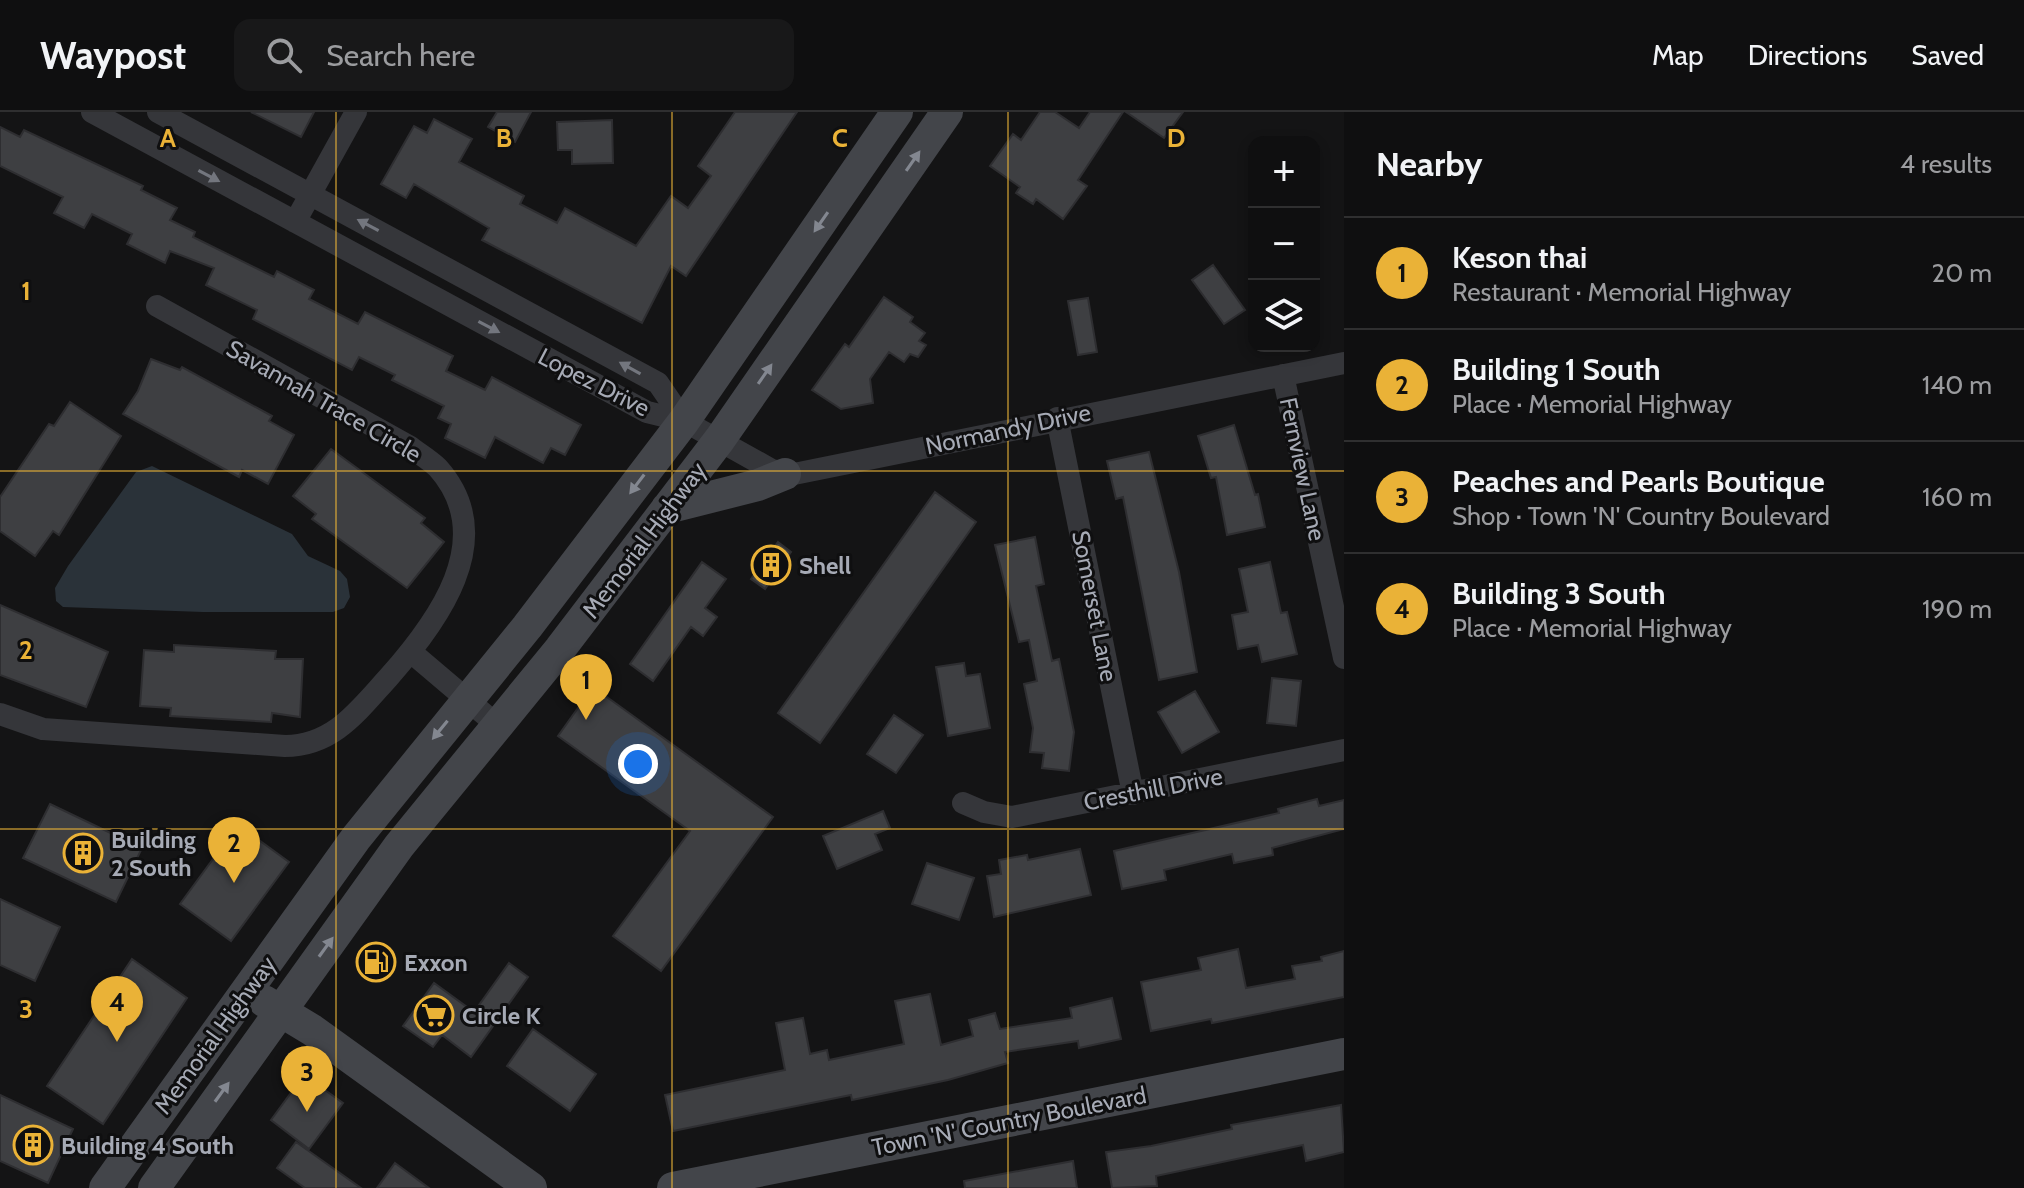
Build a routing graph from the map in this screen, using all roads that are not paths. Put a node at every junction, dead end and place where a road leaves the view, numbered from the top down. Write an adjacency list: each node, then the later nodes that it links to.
1 (92, 112): 7 (street, Lopez Drive, one-way to 7)
2 (158, 112): 6 (street, Lopez Drive)
3 (356, 112): 6 (street)
4 (897, 112): 12 (main road, Memorial Highway, one-way to 12)
5 (947, 112): 13 (main road, Memorial Highway, one-way to 5)
6 (310, 194): 7 (street); 12 (street, Lopez Drive, one-way to 6)
7 (295, 222): 12 (street, Lopez Drive, one-way to 12)
8 (157, 306): 16 (street, Savannah Trace Circle)
9 (1344, 363): 10 (street, Normandy Drive)
10 (1283, 375): 11 (street, Normandy Drive); 17 (street, Fernview Lane)
11 (1057, 418): 14 (street, Normandy Drive); 22 (street, Somerset Lane)
12 (684, 421): 13 (street); 18 (main road, Memorial Highway, one-way to 18)
13 (720, 439): 14 (street); 15 (main road, Memorial Highway)
14 (785, 474): 15 (main road)
15 (667, 508): 20 (main road, Memorial Highway)
16 (411, 652): 18 (street); 19 (street, Savannah Trace Circle)
17 (1344, 658)
18 (466, 699): 20 (street); 24 (main road, Memorial Highway, one-way to 24)
19 (0, 714)
20 (497, 725): 25 (main road, Memorial Highway, one-way to 20)
21 (1344, 750): 22 (street, Cresthill Drive)
22 (1133, 794): 23 (street, Cresthill Drive)
23 (963, 803)
24 (247, 991): 25 (main road); 28 (main road, Memorial Highway)
25 (280, 1010): 29 (main road, Memorial Highway, one-way to 25); 30 (main road)
26 (1344, 1054): 27 (main road, Town 'N' Country Boulevard)
27 (712, 1184): 31 (main road, Town 'N' Country Boulevard)
28 (105, 1188)
29 (154, 1188)
30 (531, 1188)
31 (673, 1188)

